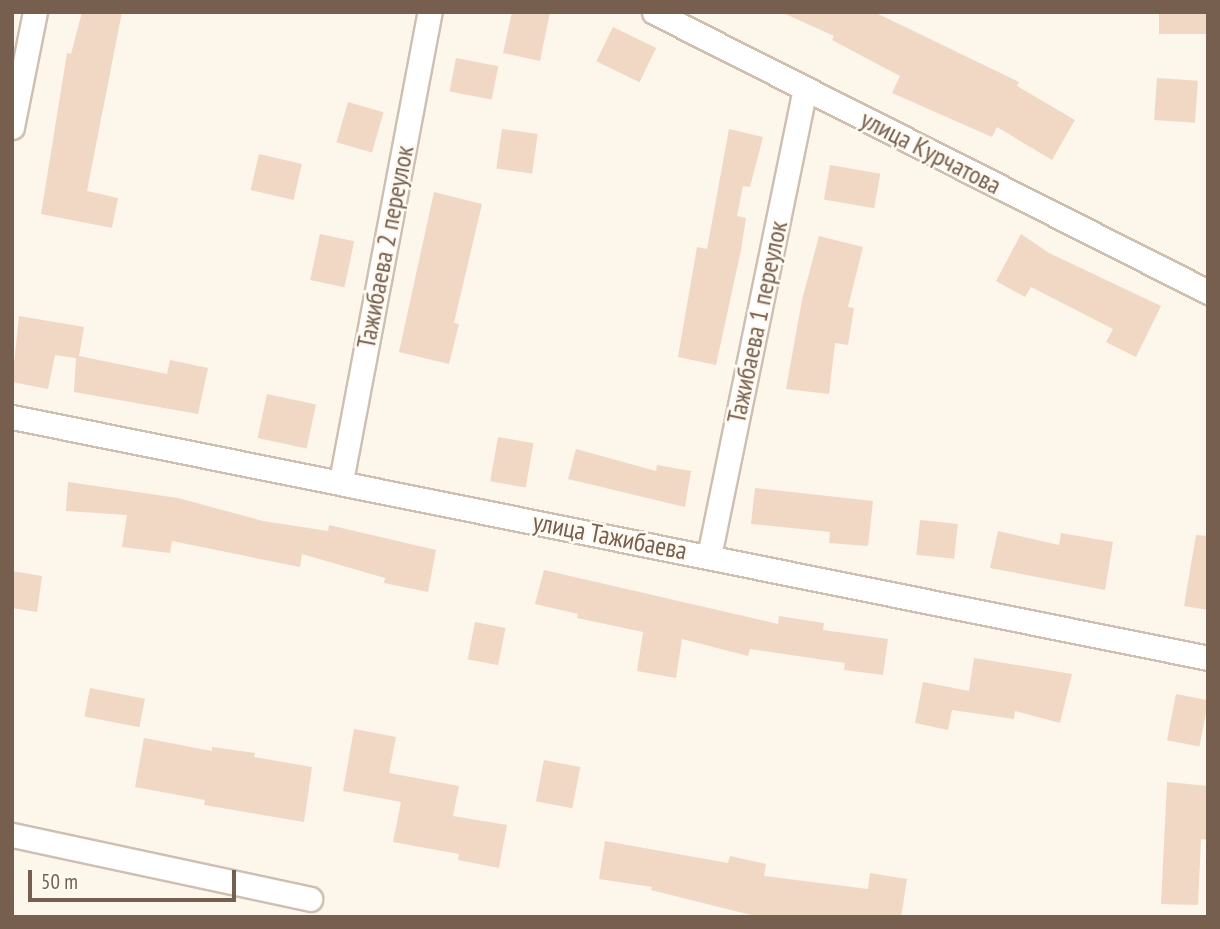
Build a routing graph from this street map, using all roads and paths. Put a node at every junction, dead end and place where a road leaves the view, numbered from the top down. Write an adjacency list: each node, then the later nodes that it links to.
1 (35, 12): 5 (street)
2 (430, 12): 8 (street, Тажибаева 2 переулок)
3 (654, 12): 4 (street, улица Курчатова)
4 (805, 89): 6 (street, улица Курчатова); 9 (street, Тажибаева 1 переулок)
5 (12, 127)
6 (1208, 292)
7 (12, 416): 8 (street, улица Тажибаева)
8 (341, 481): 9 (street, улица Тажибаева)
9 (709, 555): 10 (street, улица Тажибаева)
10 (1208, 658)
11 (12, 835): 12 (street)
12 (310, 899)

